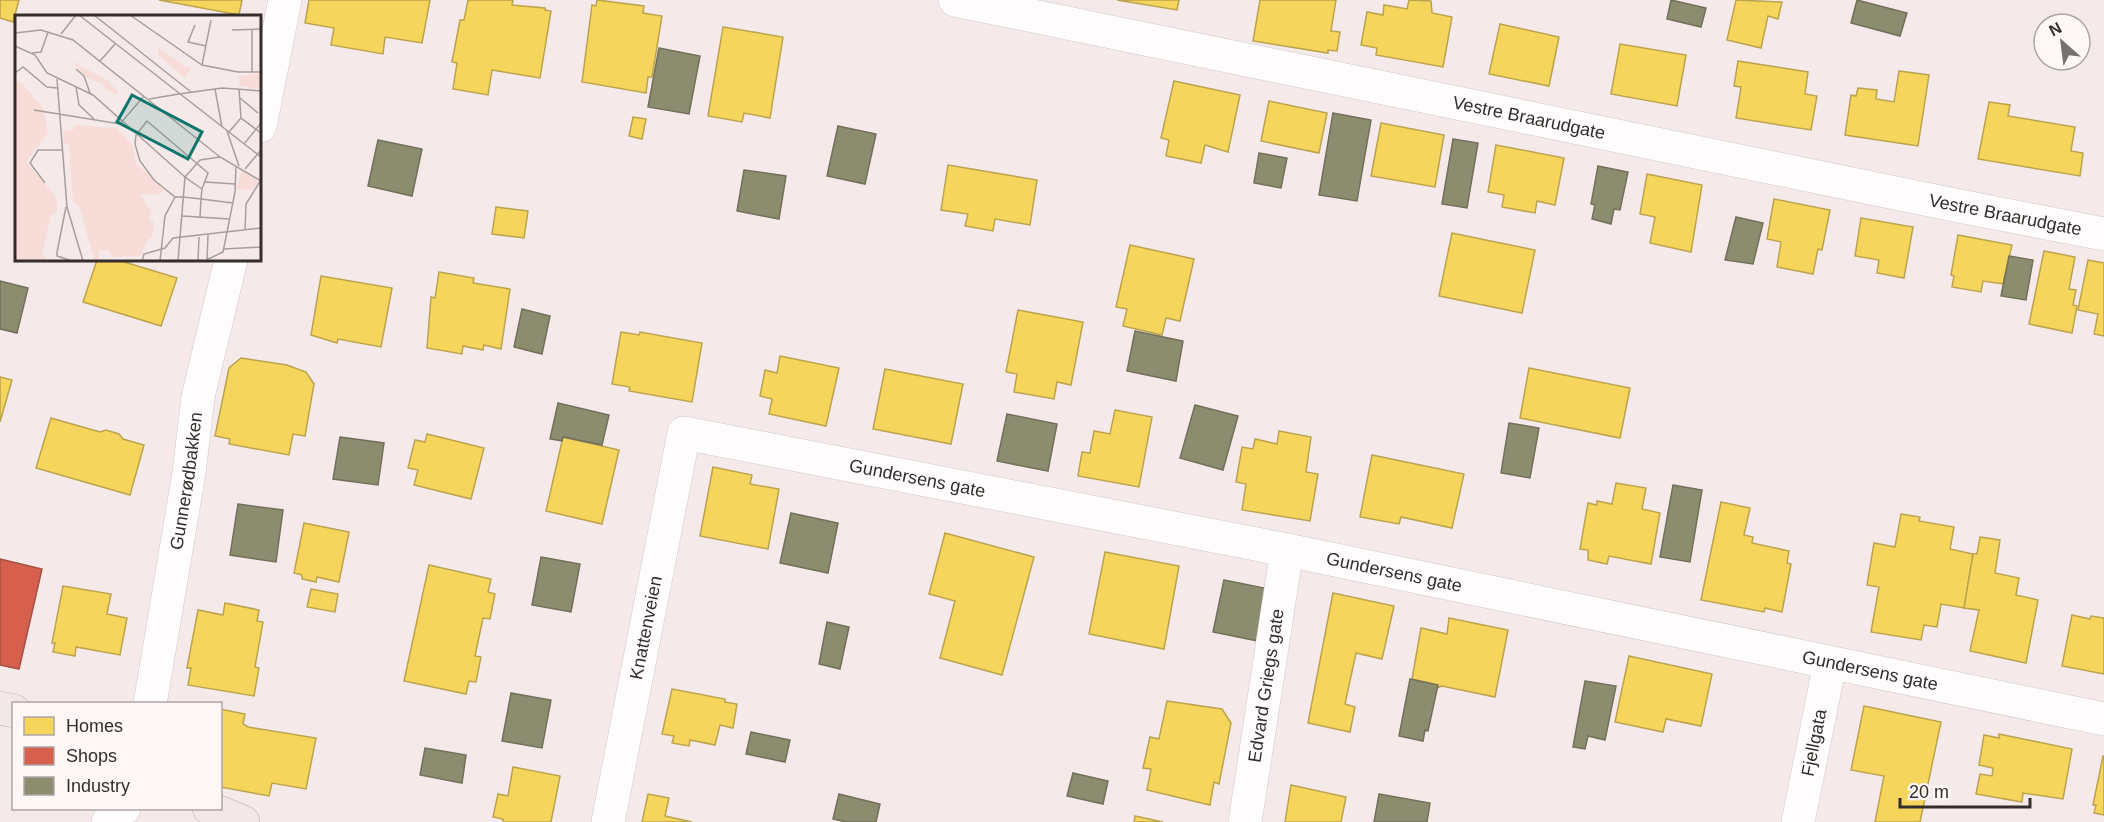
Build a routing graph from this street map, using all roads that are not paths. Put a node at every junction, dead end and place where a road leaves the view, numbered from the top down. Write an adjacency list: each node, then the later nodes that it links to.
1 (285, 0): 3 (street)
2 (955, 0): 4 (street, Vestre Braarudgate)
3 (261, 121)
4 (2104, 234)
5 (231, 261): 9 (street, Gunnerødbakken)
6 (684, 433): 7 (street, Gundersens gate); 15 (street, Knattenveien)
7 (1287, 550): 8 (street, Gundersens gate); 16 (street, Edvard Griegs gate)
8 (1830, 663): 10 (street, Gundersens gate); 17 (street, Fjellgata)
9 (150, 702)
10 (2104, 719)
11 (122, 810): 13 (street)
12 (213, 810): 14 (main road)
13 (108, 822)
14 (243, 822)
15 (608, 822)
16 (1245, 822)
17 (1798, 822)

